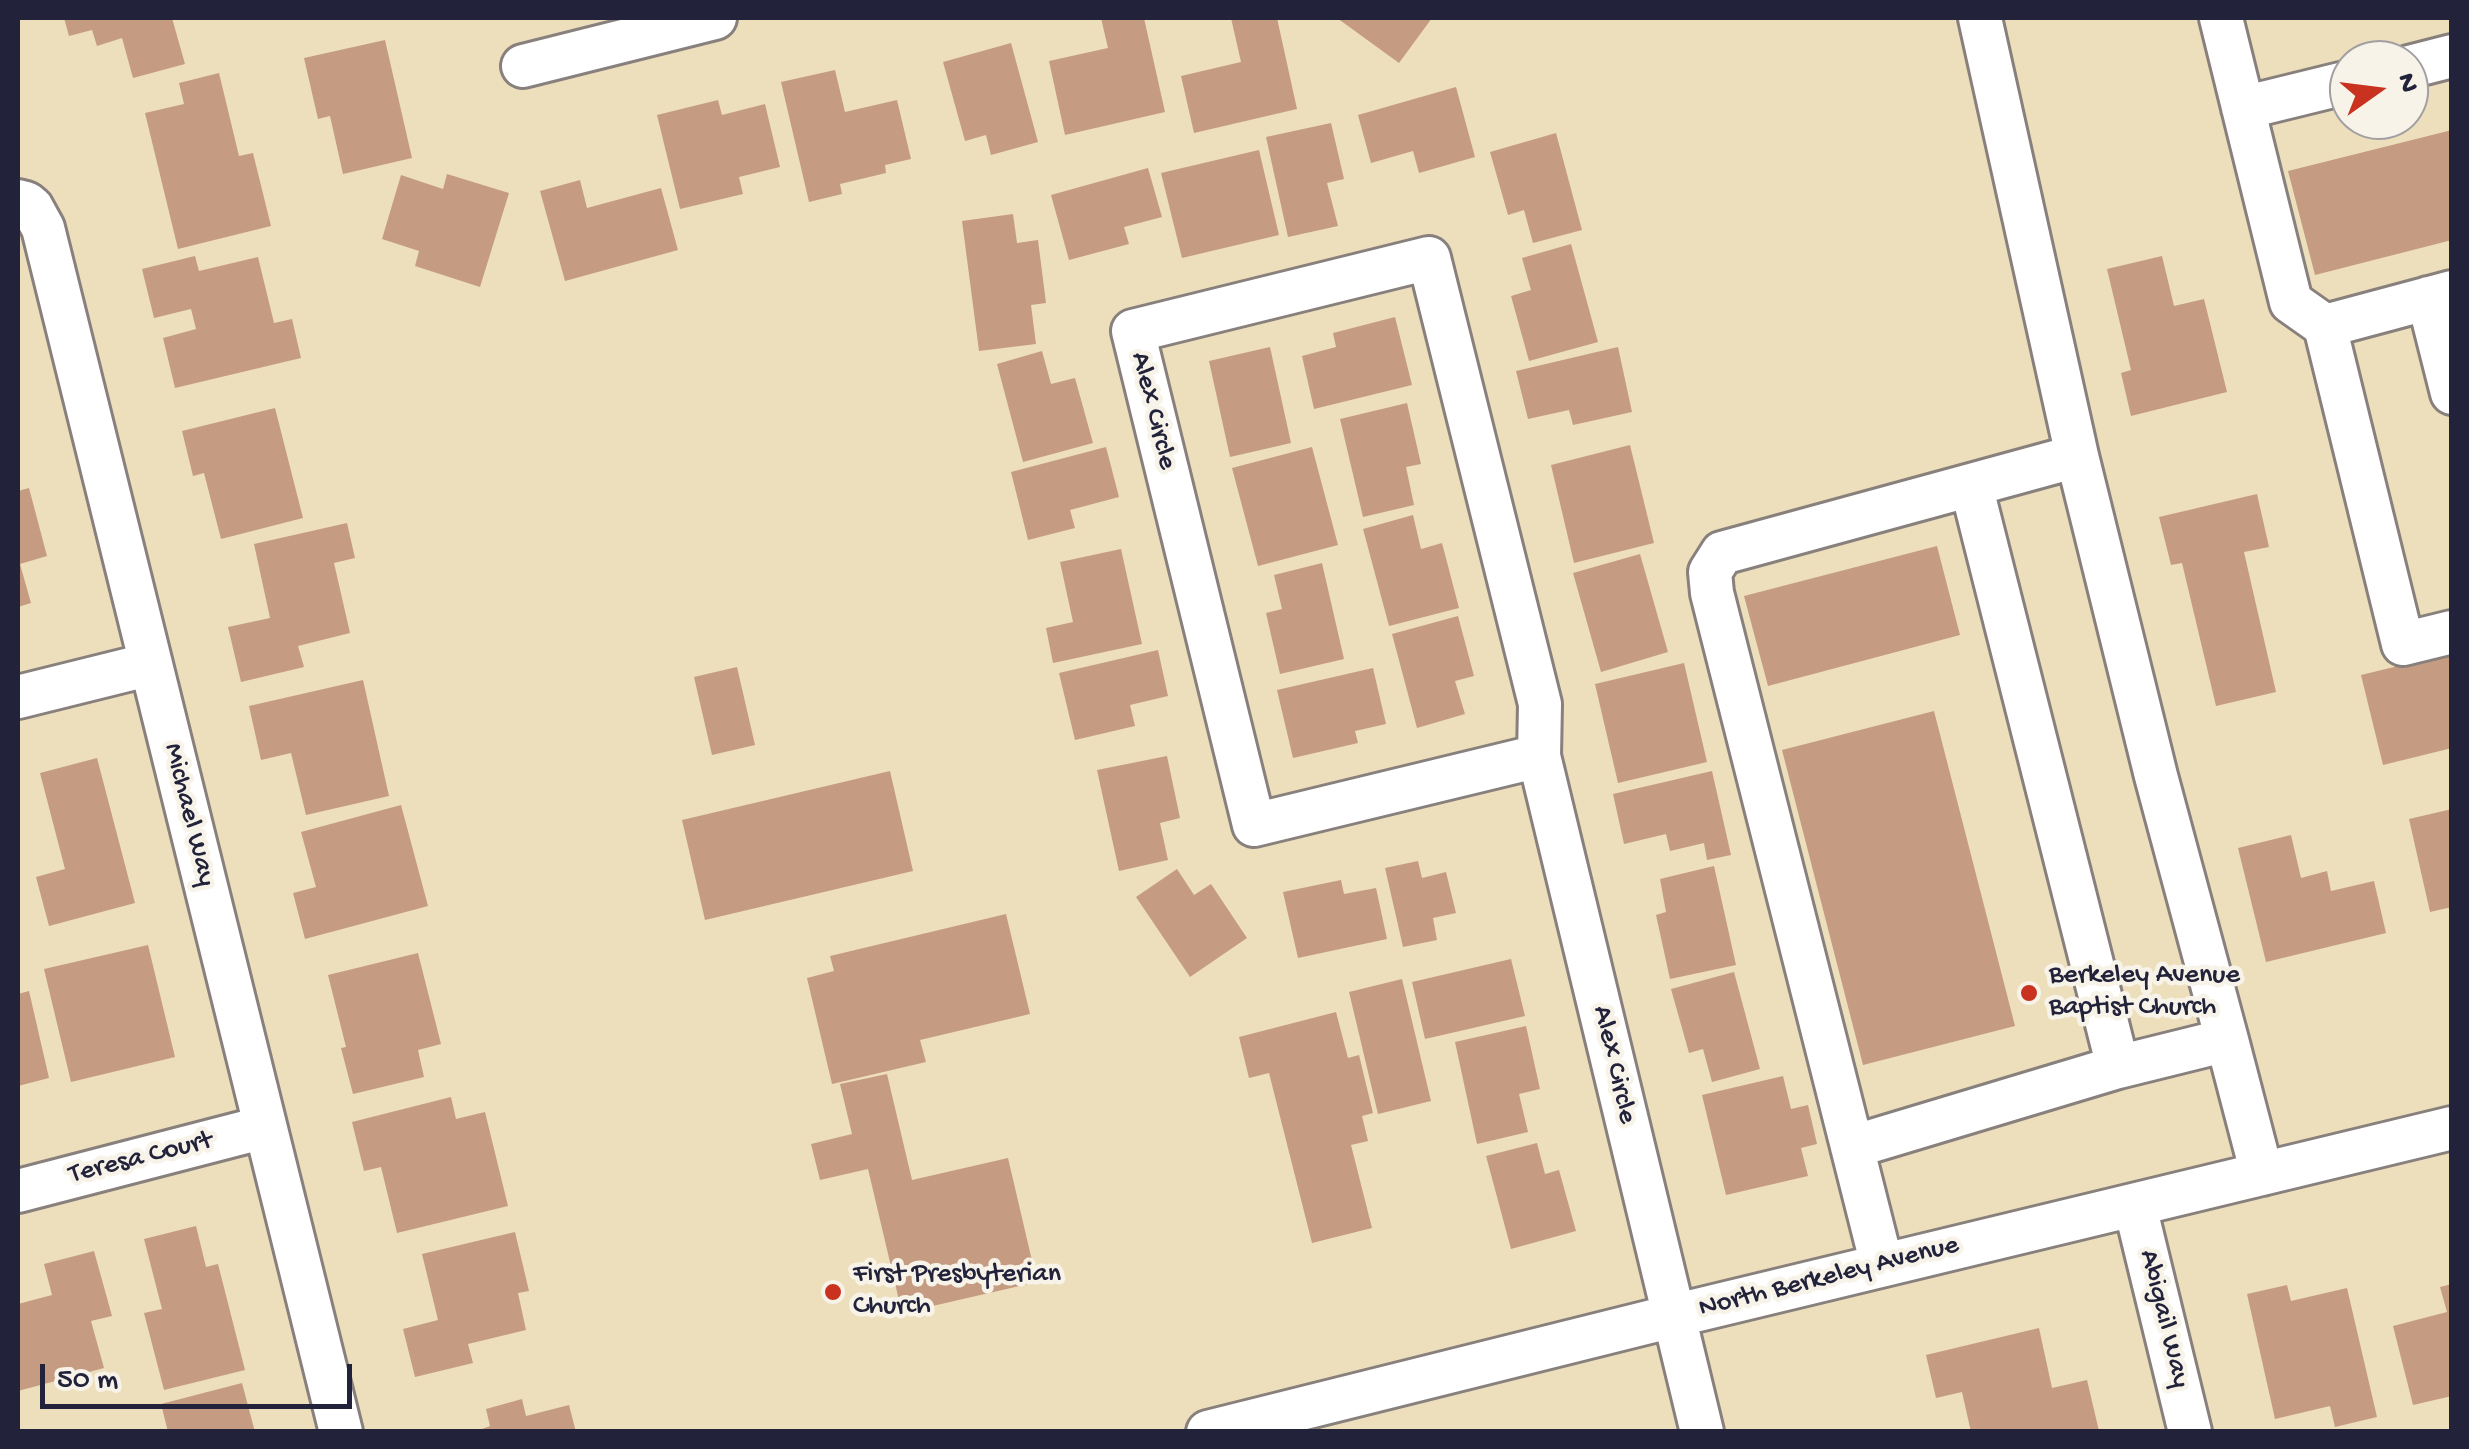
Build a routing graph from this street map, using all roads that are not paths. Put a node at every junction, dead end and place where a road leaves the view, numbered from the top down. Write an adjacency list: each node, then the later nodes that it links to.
1 (715, 18): 4 (street)
2 (1980, 18): 11 (street)
3 (2221, 18): 6 (street)
4 (523, 66)
5 (2329, 87): 6 (street)
6 (2243, 108): 9 (street)
7 (22, 202): 14 (street, Michael Way)
8 (2440, 295): 9 (street); 10 (street)
9 (2325, 326): 13 (street)
10 (2452, 394)
11 (2077, 456): 12 (street); 17 (street)
12 (1970, 485): 18 (street); 21 (street)
13 (2452, 632)
14 (150, 664): 15 (street); 19 (street, Michael Way)
15 (18, 697)
16 (1539, 756): 16 (street, Alex Circle); 26 (street, Alex Circle)
17 (2227, 1040): 18 (street); 22 (street)
18 (2118, 1067): 21 (street)
19 (264, 1127): 23 (street, Teresa Court); 27 (street, Michael Way)
20 (2452, 1128): 22 (street, North Berkeley Avenue)
21 (1852, 1147): 25 (street)
22 (2262, 1174): 24 (street, North Berkeley Avenue)
23 (18, 1190)
24 (2135, 1206): 25 (street, North Berkeley Avenue); 30 (street, Abigail Way)
25 (1882, 1265): 26 (street, North Berkeley Avenue)
26 (1673, 1316): 28 (street, North Berkeley Avenue); 29 (street, Alex Circle)
27 (341, 1432)
28 (1208, 1432)
29 (1702, 1432)
30 (2190, 1432)

